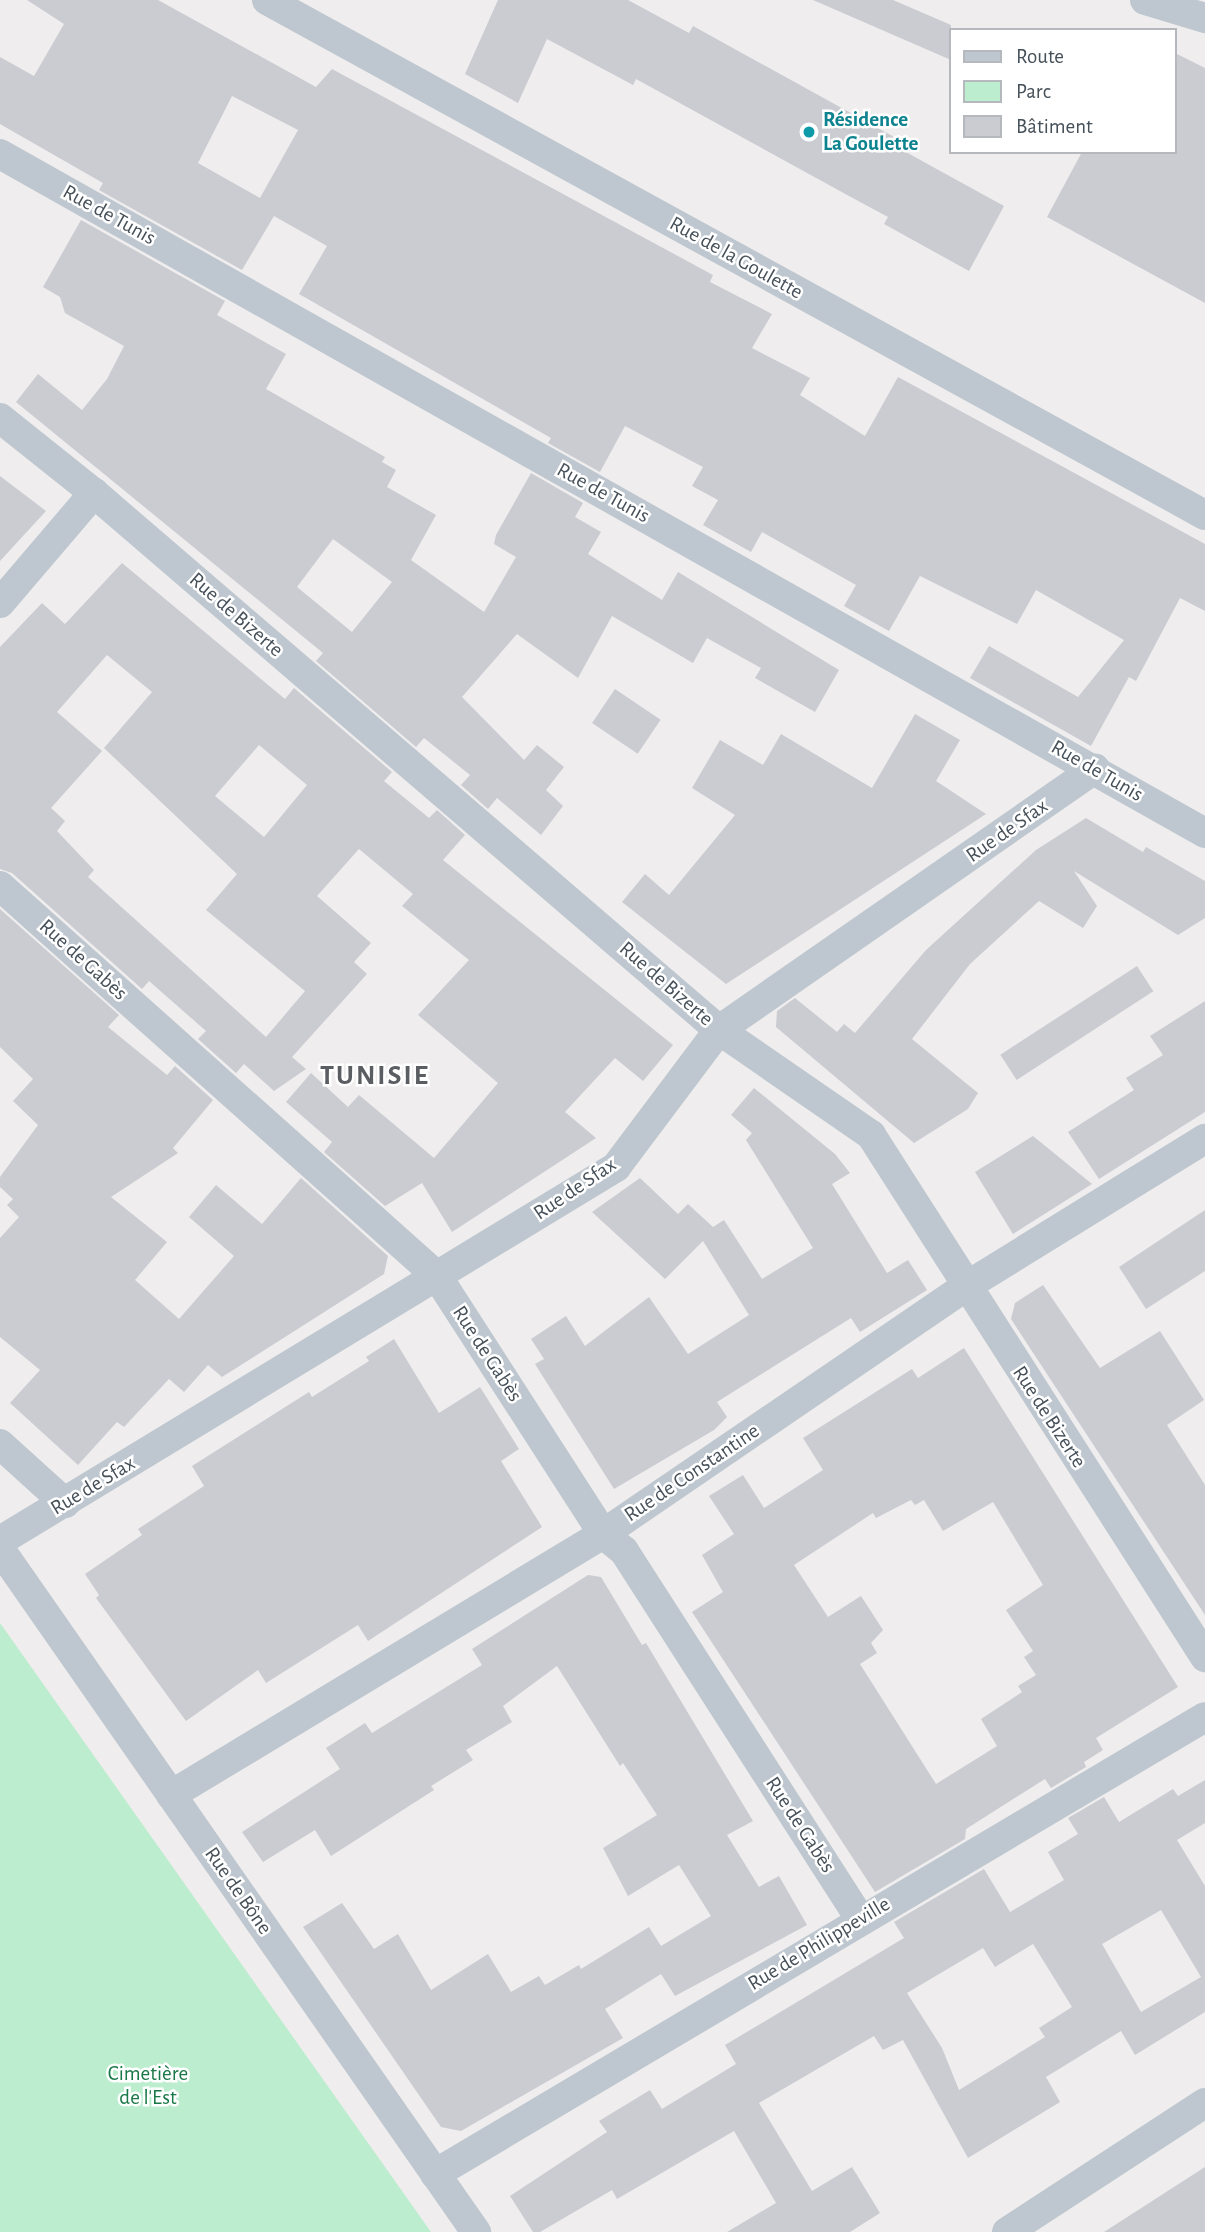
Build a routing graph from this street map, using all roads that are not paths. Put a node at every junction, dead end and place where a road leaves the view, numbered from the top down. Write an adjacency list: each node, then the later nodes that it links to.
1 (267, 0): 7 (street, Rue de la Goulette)
2 (1145, 0): 3 (street)
3 (1205, 18)
4 (0, 154): 9 (street, Rue de Tunis)
5 (0, 418): 6 (street, Rue de Bizerte)
6 (94, 493): 8 (street); 12 (street, Rue de Bizerte)
7 (1205, 515)
8 (0, 603)
9 (1095, 769): 10 (street, Rue de Tunis); 12 (street, Rue de Sfax)
10 (1205, 833)
11 (0, 886): 14 (street, Rue de Gabès)
12 (719, 1030): 14 (street, Rue de Sfax); 15 (street, Rue de Bizerte)
13 (1205, 1139): 15 (street, Rue de Constantine)
14 (437, 1276): 17 (street, Rue de Sfax); 18 (street, Rue de Gabès)
15 (965, 1287): 18 (street, Rue de Constantine); 21 (street, Rue de Bizerte)
16 (0, 1444): 17 (street)
17 (65, 1503): 19 (street, Rue de Sfax)
18 (603, 1534): 23 (street, Rue de Constantine); 24 (street, Rue de Gabès)
19 (0, 1541)
20 (0, 1549): 23 (street, Rue de Bône)
21 (1205, 1657)
22 (1205, 1717): 24 (street, Rue de Philippeville)
23 (171, 1796): 26 (street, Rue de Bône)
24 (860, 1919): 26 (street, Rue de Philippeville)
25 (1205, 2104): 28 (street)
26 (435, 2174): 27 (street, Rue de Bône)
27 (476, 2232)
28 (1007, 2232)

